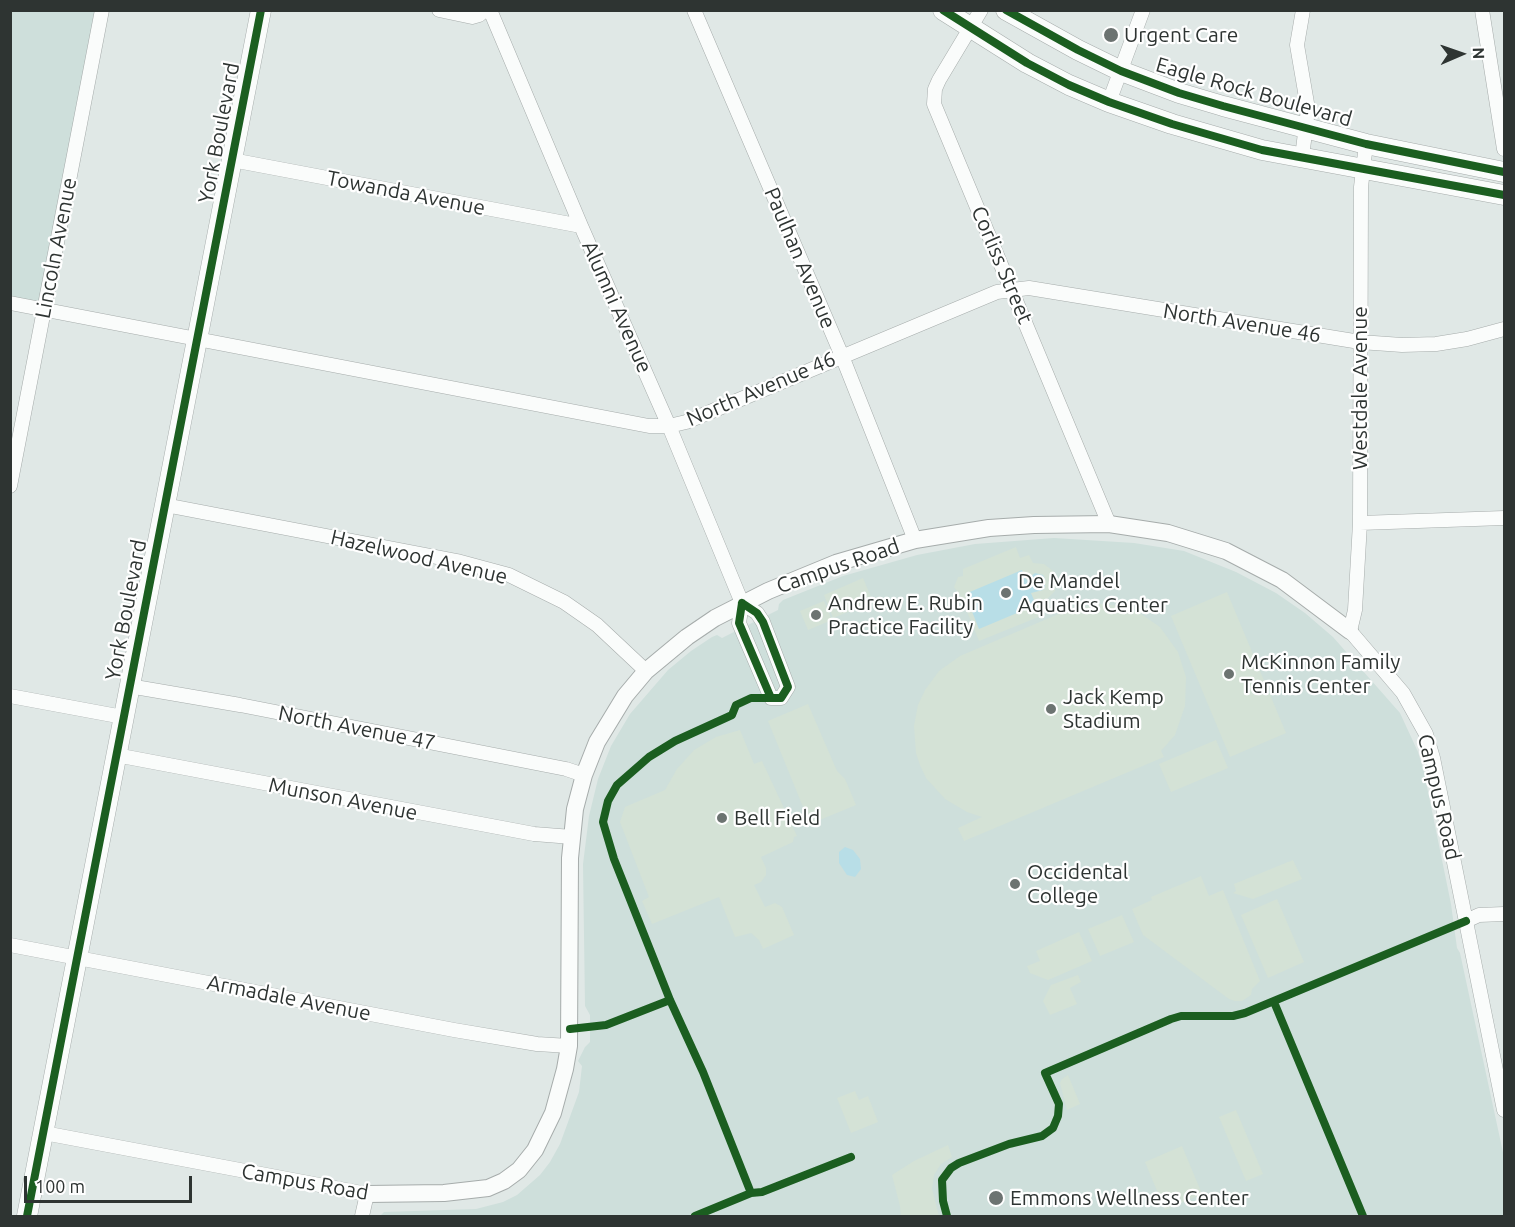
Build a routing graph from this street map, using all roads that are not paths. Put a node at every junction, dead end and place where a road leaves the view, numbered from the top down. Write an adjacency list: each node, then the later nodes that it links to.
1 (102, 10): 27 (street, Lincoln Avenue)
2 (261, 10): 20 (main road, York Boulevard)
3 (439, 10): 4 (street)
4 (485, 10)
5 (490, 10): 24 (street, Alumni Avenue)
6 (694, 10): 31 (street, Paulhan Avenue)
7 (943, 10): 13 (main road)
8 (981, 10): 13 (street, Corliss Street)
9 (1006, 10): 14 (main road, Eagle Rock Boulevard)
10 (1143, 10): 14 (street)
11 (1303, 10): 16 (street)
12 (1482, 10): 18 (street)
13 (970, 28): 15 (main road); 25 (street, Corliss Street)
14 (1121, 71): 15 (street); 16 (main road, Eagle Rock Boulevard)
15 (1109, 102): 19 (main road)
16 (1306, 128): 17 (main road, Eagle Rock Boulevard); 19 (street)
17 (1366, 144): 21 (street, Westdale Avenue); 22 (main road, Eagle Rock Boulevard)
18 (1504, 149)
19 (1302, 157): 21 (main road)
20 (232, 160): 24 (street, Towanda Avenue); 29 (main road, York Boulevard)
21 (1362, 169): 23 (main road); 30 (street, Westdale Avenue)
22 (1504, 172)
23 (1504, 195)
24 (581, 226): 32 (street, Alumni Avenue)
25 (1012, 290): 30 (street, North Avenue 46); 31 (street, North Avenue 46); 37 (street, Corliss Street)
26 (10, 303): 27 (street, North Avenue 46)
27 (44, 309): 29 (street, North Avenue 46); 33 (street, Lincoln Avenue)
28 (1504, 329): 30 (street, North Avenue 46)
29 (197, 340): 32 (street, North Avenue 46); 34 (main road, York Boulevard)
30 (1360, 342): 36 (street, Westdale Avenue)
31 (842, 356): 32 (street, North Avenue 46); 38 (street, Paulhan Avenue)
32 (669, 426): 39 (street, Alumni Avenue)
33 (10, 486)
34 (165, 505): 41 (street, Hazelwood Avenue); 42 (main road, York Boulevard)
35 (1504, 518): 36 (street)
36 (1359, 523): 40 (street, Westdale Avenue)
37 (1109, 524): 38 (street, Campus Road); 40 (street, Campus Road)
38 (915, 540): 39 (street, Campus Road)
39 (742, 603): 39 (street, Alumni Avenue); 41 (street, Campus Road)
40 (1350, 631): 49 (street, Campus Road)
41 (646, 671): 46 (street, Campus Road)
42 (129, 686): 44 (main road, York Boulevard); 46 (street, North Avenue 47)
43 (10, 696): 44 (street)
44 (123, 717): 45 (main road, York Boulevard)
45 (116, 754): 47 (street, Munson Avenue); 51 (main road, York Boulevard)
46 (584, 775): 47 (street, Campus Road)
47 (572, 837): 52 (street, Campus Road)
48 (1504, 914): 49 (street)
49 (1466, 921): 53 (street, Campus Road)
50 (10, 945): 51 (street, Armadale Avenue)
51 (77, 958): 52 (street, Armadale Avenue); 55 (main road, York Boulevard)
52 (569, 1047): 56 (street, Campus Road)
53 (1503, 1090): 54 (street, Campus Road)
54 (1504, 1110)
55 (44, 1133): 56 (street, Campus Road); 57 (main road, York Boulevard)
56 (367, 1194): 58 (street)
57 (27, 1216)
58 (362, 1216)

